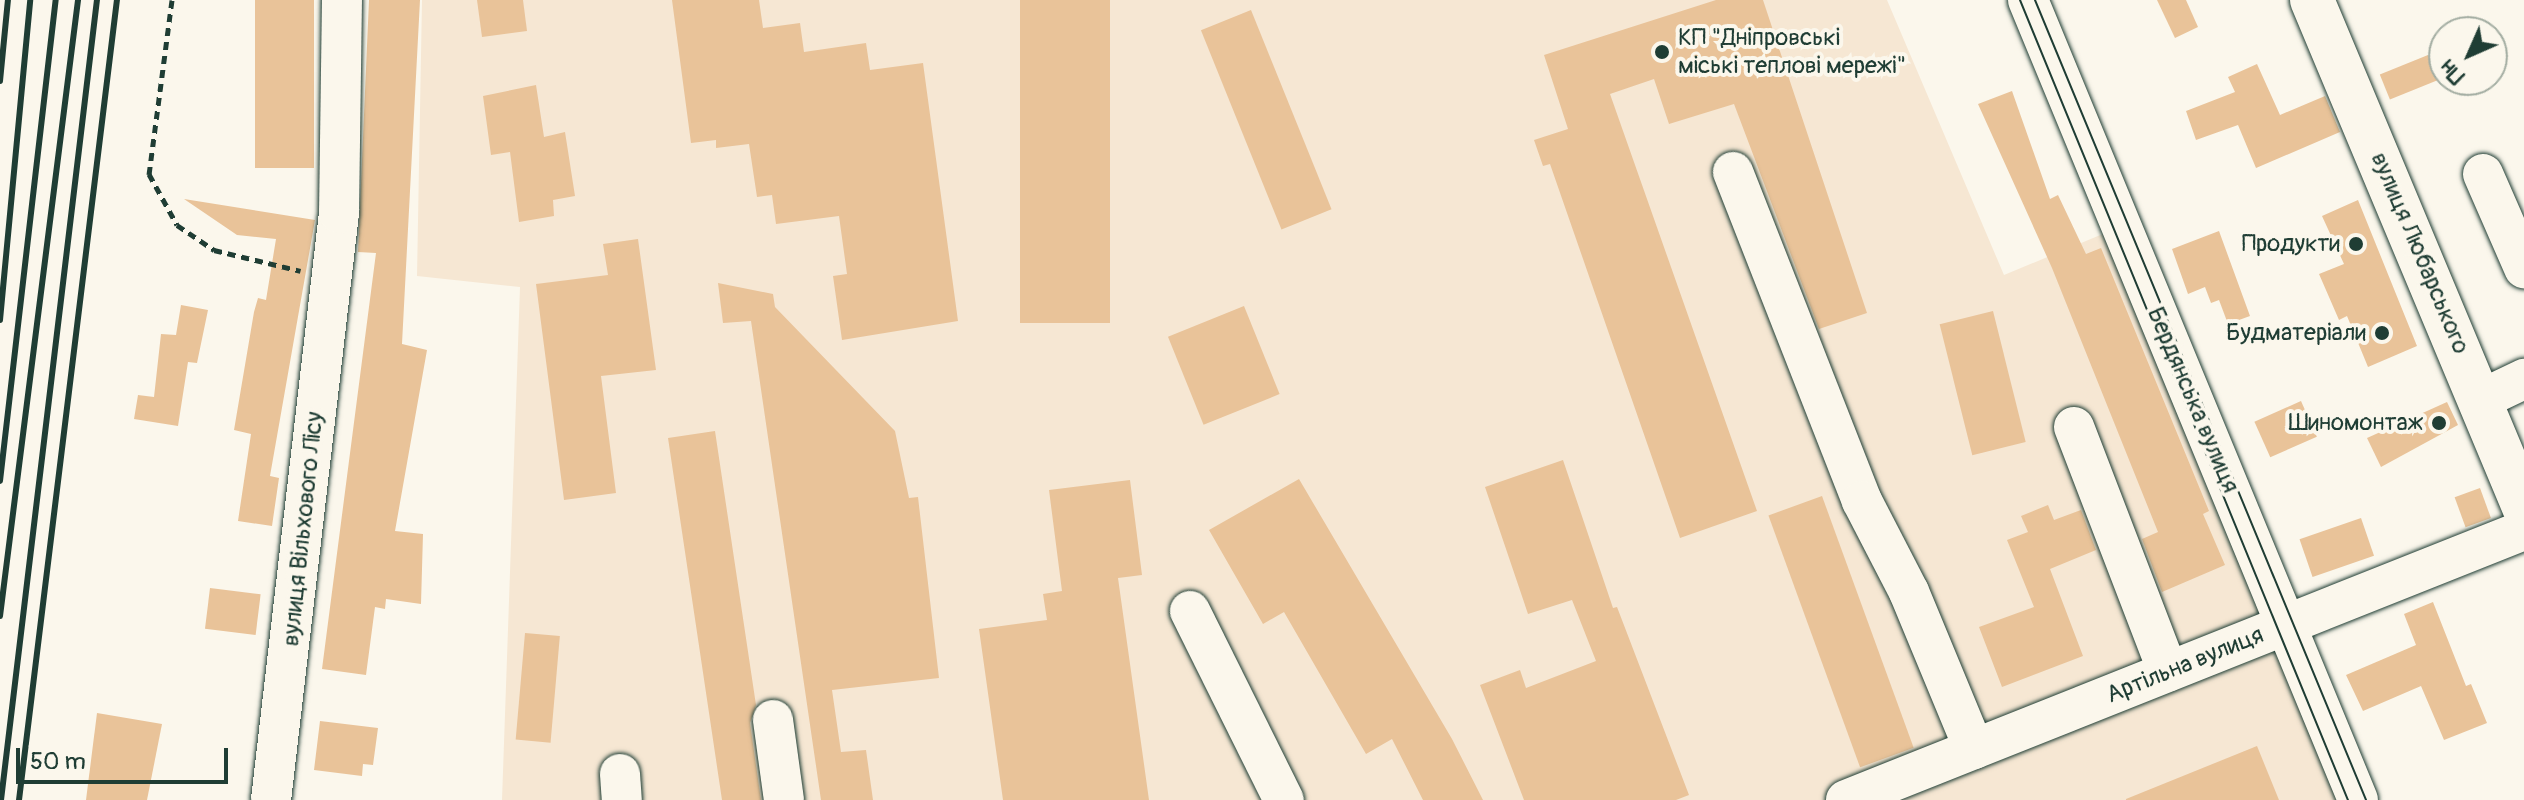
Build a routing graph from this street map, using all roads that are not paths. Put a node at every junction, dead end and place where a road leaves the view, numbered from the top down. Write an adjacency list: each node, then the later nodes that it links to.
1 (342, 0): 17 (street, вулиця Вільхового Лісу)
2 (2028, 0): 13 (street, Бердянська вулиця)
3 (2312, 0): 8 (main road, вулиця Любарського)
4 (1733, 172): 16 (street)
5 (2483, 174): 6 (street)
6 (2524, 268)
7 (2524, 379): 8 (street)
8 (2482, 399): 10 (main road, вулиця Любарського)
9 (2074, 427): 14 (street)
10 (2524, 507)
11 (2524, 530): 13 (street, Артільна вулиця)
12 (1190, 611): 19 (street)
13 (2287, 626): 14 (street, Артільна вулиця); 21 (street, Бердянська вулиця)
14 (2168, 672): 16 (street, Артільна вулиця)
15 (773, 720): 18 (street)
16 (1974, 749): 20 (street, Артільна вулиця)
17 (271, 800)
18 (784, 800)
19 (1284, 800)
20 (1846, 800)
21 (2358, 800)

